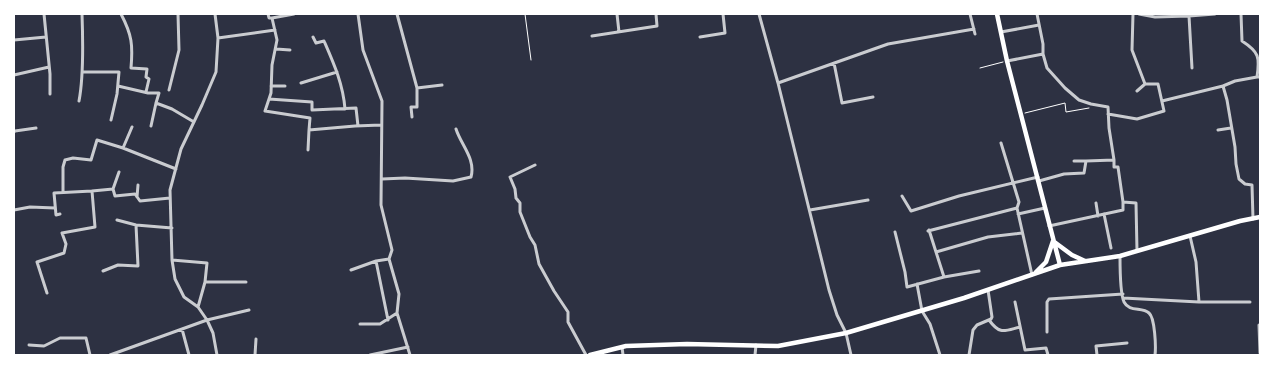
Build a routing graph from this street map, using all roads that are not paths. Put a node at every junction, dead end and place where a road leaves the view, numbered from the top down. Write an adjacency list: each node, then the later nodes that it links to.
1 (44, 14): 30 (street)
2 (82, 14): 42 (street)
3 (121, 14): 57 (street)
4 (178, 14): 55 (street)
5 (215, 14): 33 (street)
6 (268, 14): 22 (street)
7 (294, 14): 22 (street)
8 (358, 14): 69 (street)
9 (397, 14): 54 (street)
10 (617, 14): 26 (street)
11 (656, 14): 26 (street)
12 (723, 14): 32 (street)
13 (759, 14): 47 (street)
14 (970, 14): 24 (street)
15 (997, 14): 27 (main road)
16 (1037, 14): 23 (street)
17 (1133, 14): 48 (street)
18 (1139, 14): 21 (street)
19 (1215, 14): 21 (street)
20 (1241, 14): 45 (street)
21 (1189, 16): 41 (street)
22 (272, 18): 25 (street)
23 (1039, 25): 27 (street); 37 (street)
24 (974, 29): 28 (street); 39 (street)
25 (275, 30): 33 (street); 35 (street)
26 (619, 32): 29 (street)
27 (1001, 32): 38 (main road)
28 (975, 34)
29 (592, 36)
30 (46, 37): 34 (street); 40 (street)
31 (313, 37): 43 (street)
32 (700, 37)
33 (218, 38): 68 (street)
34 (14, 40)
35 (276, 49): 36 (street); 51 (street)
36 (290, 50)
37 (1043, 54): 38 (street); 65 (street)
38 (1006, 61): 89 (main road)
39 (834, 63): 47 (street); 59 (street)
40 (49, 67): 44 (street); 58 (street)
41 (1192, 68)
42 (82, 72): 50 (street); 61 (street)
43 (337, 72): 46 (street); 64 (street)
44 (14, 75)
45 (1258, 77): 53 (street)
46 (301, 83)
47 (778, 83): 105 (street)
48 (1144, 84): 56 (street); 62 (street)
49 (442, 85): 54 (street)
50 (118, 86): 57 (street); 67 (street)
51 (271, 86): 52 (street); 60 (street)
52 (285, 86)
53 (1223, 86): 62 (street); 74 (street)
54 (417, 88): 66 (street)
55 (169, 90)
56 (1137, 91)
57 (146, 92): 63 (street)
58 (50, 94)
59 (872, 97)
60 (269, 99): 64 (street); 76 (street)
61 (79, 101)
62 (1162, 101): 65 (street)
63 (156, 102): 68 (street); 70 (street)
64 (345, 109): 71 (street)
65 (1108, 114): 82 (street)
66 (412, 117)
67 (112, 120)
68 (194, 122): 86 (street)
69 (381, 125): 71 (street); 88 (street)
70 (151, 126)
71 (358, 126): 76 (street)
72 (132, 127): 80 (street)
73 (36, 128): 78 (street)
74 (1231, 128): 77 (street); 111 (street)
75 (456, 129): 88 (street)
76 (309, 130): 81 (street)
77 (1218, 130)
78 (14, 132)
79 (1001, 143): 90 (street)
80 (123, 148): 86 (street); 94 (street)
81 (308, 150)
82 (1114, 160): 84 (street); 99 (street)
83 (1074, 161): 84 (street)
84 (1086, 161): 89 (street)
85 (535, 165): 171 (street)
86 (176, 169): 97 (street)
87 (118, 172): 92 (street)
88 (382, 179): 124 (street)
89 (1038, 179): 90 (street); 103 (main road)
90 (1014, 183): 95 (street); 102 (street)
91 (138, 185): 96 (street)
92 (113, 189): 93 (street); 96 (street)
93 (92, 191): 94 (street); 138 (street)
94 (63, 192): 101 (street)
95 (902, 196)
96 (137, 197): 97 (street)
97 (170, 198): 115 (street)
98 (868, 200): 105 (street)
99 (1123, 202): 108 (street); 121 (street)
100 (1096, 203): 109 (street)
101 (55, 208): 104 (street); 106 (street)
102 (1017, 208): 107 (street); 122 (street)
103 (1045, 208): 107 (street); 114 (main road)
104 (14, 210)
105 (810, 210): 156 (street)
106 (60, 214)
107 (1018, 214): 117 (street)
108 (1104, 214): 109 (street); 120 (street)
109 (1098, 216): 114 (street)
110 (1260, 217): 111 (main road)
111 (1253, 219): 118 (main road)
112 (116, 220): 113 (street)
113 (136, 225): 115 (street); 131 (street)
114 (1049, 226): 119 (main road)
115 (172, 228): 125 (street)
116 (895, 232): 136 (street)
117 (1022, 233): 122 (street); 132 (street)
118 (1190, 236): 121 (main road); 142 (street)
119 (1053, 241): 127 (main road); 128 (main road); 132 (main road)
120 (1111, 248)
121 (1137, 251): 123 (main road)
122 (936, 252): 133 (street)
123 (1120, 256): 127 (main road); 139 (street)
124 (389, 259): 126 (street); 147 (street)
125 (172, 260): 134 (street); 144 (street)
126 (376, 261): 129 (street); 149 (street)
127 (1086, 261): 128 (main road)
128 (1060, 265): 132 (main road)
129 (351, 270)
130 (978, 270): 133 (street)
131 (103, 271)
132 (1033, 275): 137 (main road)
133 (944, 277): 136 (street)
134 (205, 282): 135 (street); 144 (street)
135 (246, 282)
136 (917, 284): 146 (street)
137 (988, 290): 146 (main road); 150 (street)
138 (47, 293)
139 (1123, 294): 140 (street); 155 (street)
140 (1123, 298): 142 (street); 180 (street)
141 (1015, 302): 153 (street)
142 (1199, 302): 143 (street)
143 (1250, 302)
144 (198, 307): 148 (street)
145 (249, 310): 148 (street)
146 (922, 311): 156 (main road); 176 (street)
147 (397, 313): 149 (street); 161 (street)
148 (207, 320): 154 (street); 167 (street)
149 (388, 320): 151 (street)
150 (989, 320): 153 (street); 177 (street)
151 (360, 324)
152 (1259, 325): 163 (street)
153 (1020, 327): 178 (street)
154 (182, 329): 165 (street); 166 (street)
155 (1047, 332)
156 (846, 333): 160 (main road); 175 (street)
157 (256, 339): 168 (street)
158 (1127, 343): 179 (street)
159 (28, 345): 164 (street)
160 (756, 345): 162 (main road); 174 (street)
161 (408, 347): 169 (street); 170 (street)
162 (622, 347): 172 (main road); 173 (street)
163 (1260, 354)
164 (90, 355)
165 (110, 355)
166 (189, 355)
167 (217, 355)
168 (255, 355)
169 (370, 355)
170 (410, 355)
171 (586, 355)
172 (590, 355)
173 (623, 355)
174 (755, 355)
175 (851, 355)
176 (940, 355)
177 (969, 355)
178 (1048, 355)
179 (1097, 355)
180 (1155, 355)

